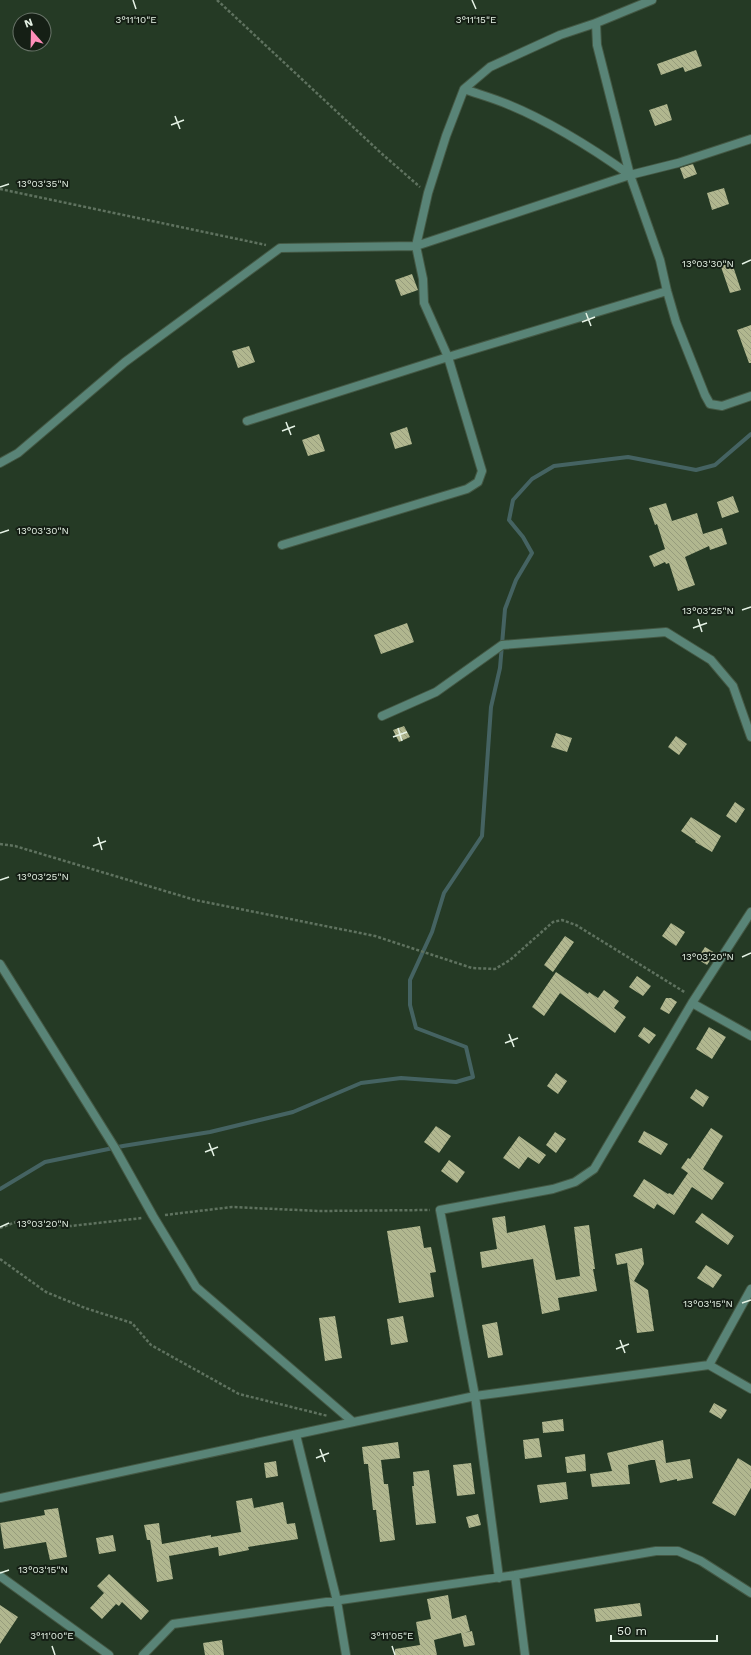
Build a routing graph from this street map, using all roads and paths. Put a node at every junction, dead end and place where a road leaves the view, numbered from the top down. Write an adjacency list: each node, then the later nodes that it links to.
1 (217, 0): 8 (path)
2 (652, 0): 3 (street)
3 (596, 23): 4 (street); 6 (street)
4 (464, 89): 6 (street); 8 (street)
5 (751, 139): 6 (street)
6 (630, 175): 9 (street); 11 (street)
7 (0, 189): 10 (path)
8 (428, 193): 9 (street)
9 (416, 246): 10 (street); 12 (street)
10 (280, 248): 15 (street)
11 (667, 291): 12 (street); 13 (street)
12 (448, 357): 14 (street); 16 (street)
13 (751, 396)
14 (247, 421)
15 (0, 463)
16 (282, 545)
17 (382, 716): 18 (street)
18 (751, 737)
19 (0, 844): 22 (path)
20 (751, 912): 22 (street)
21 (0, 964): 25 (street)
22 (693, 1001): 23 (street); 24 (street)
23 (751, 1036)
24 (440, 1210): 25 (path); 31 (street)
25 (153, 1216): 26 (path); 33 (street)
26 (0, 1228)
27 (0, 1259): 32 (path)
28 (751, 1289): 29 (street)
29 (709, 1365): 30 (street); 31 (street)
30 (751, 1389)
31 (475, 1396): 33 (street); 38 (street)
32 (330, 1416)
33 (353, 1422): 34 (street)
34 (296, 1435): 35 (street); 40 (street)
35 (0, 1498)
36 (515, 1575): 38 (street); 39 (street); 44 (street)
37 (0, 1576): 41 (street)
38 (499, 1578): 40 (street)
39 (751, 1593)
40 (337, 1601): 42 (street); 43 (street)
41 (109, 1655)
42 (143, 1655)
43 (346, 1655)
44 (525, 1655)

